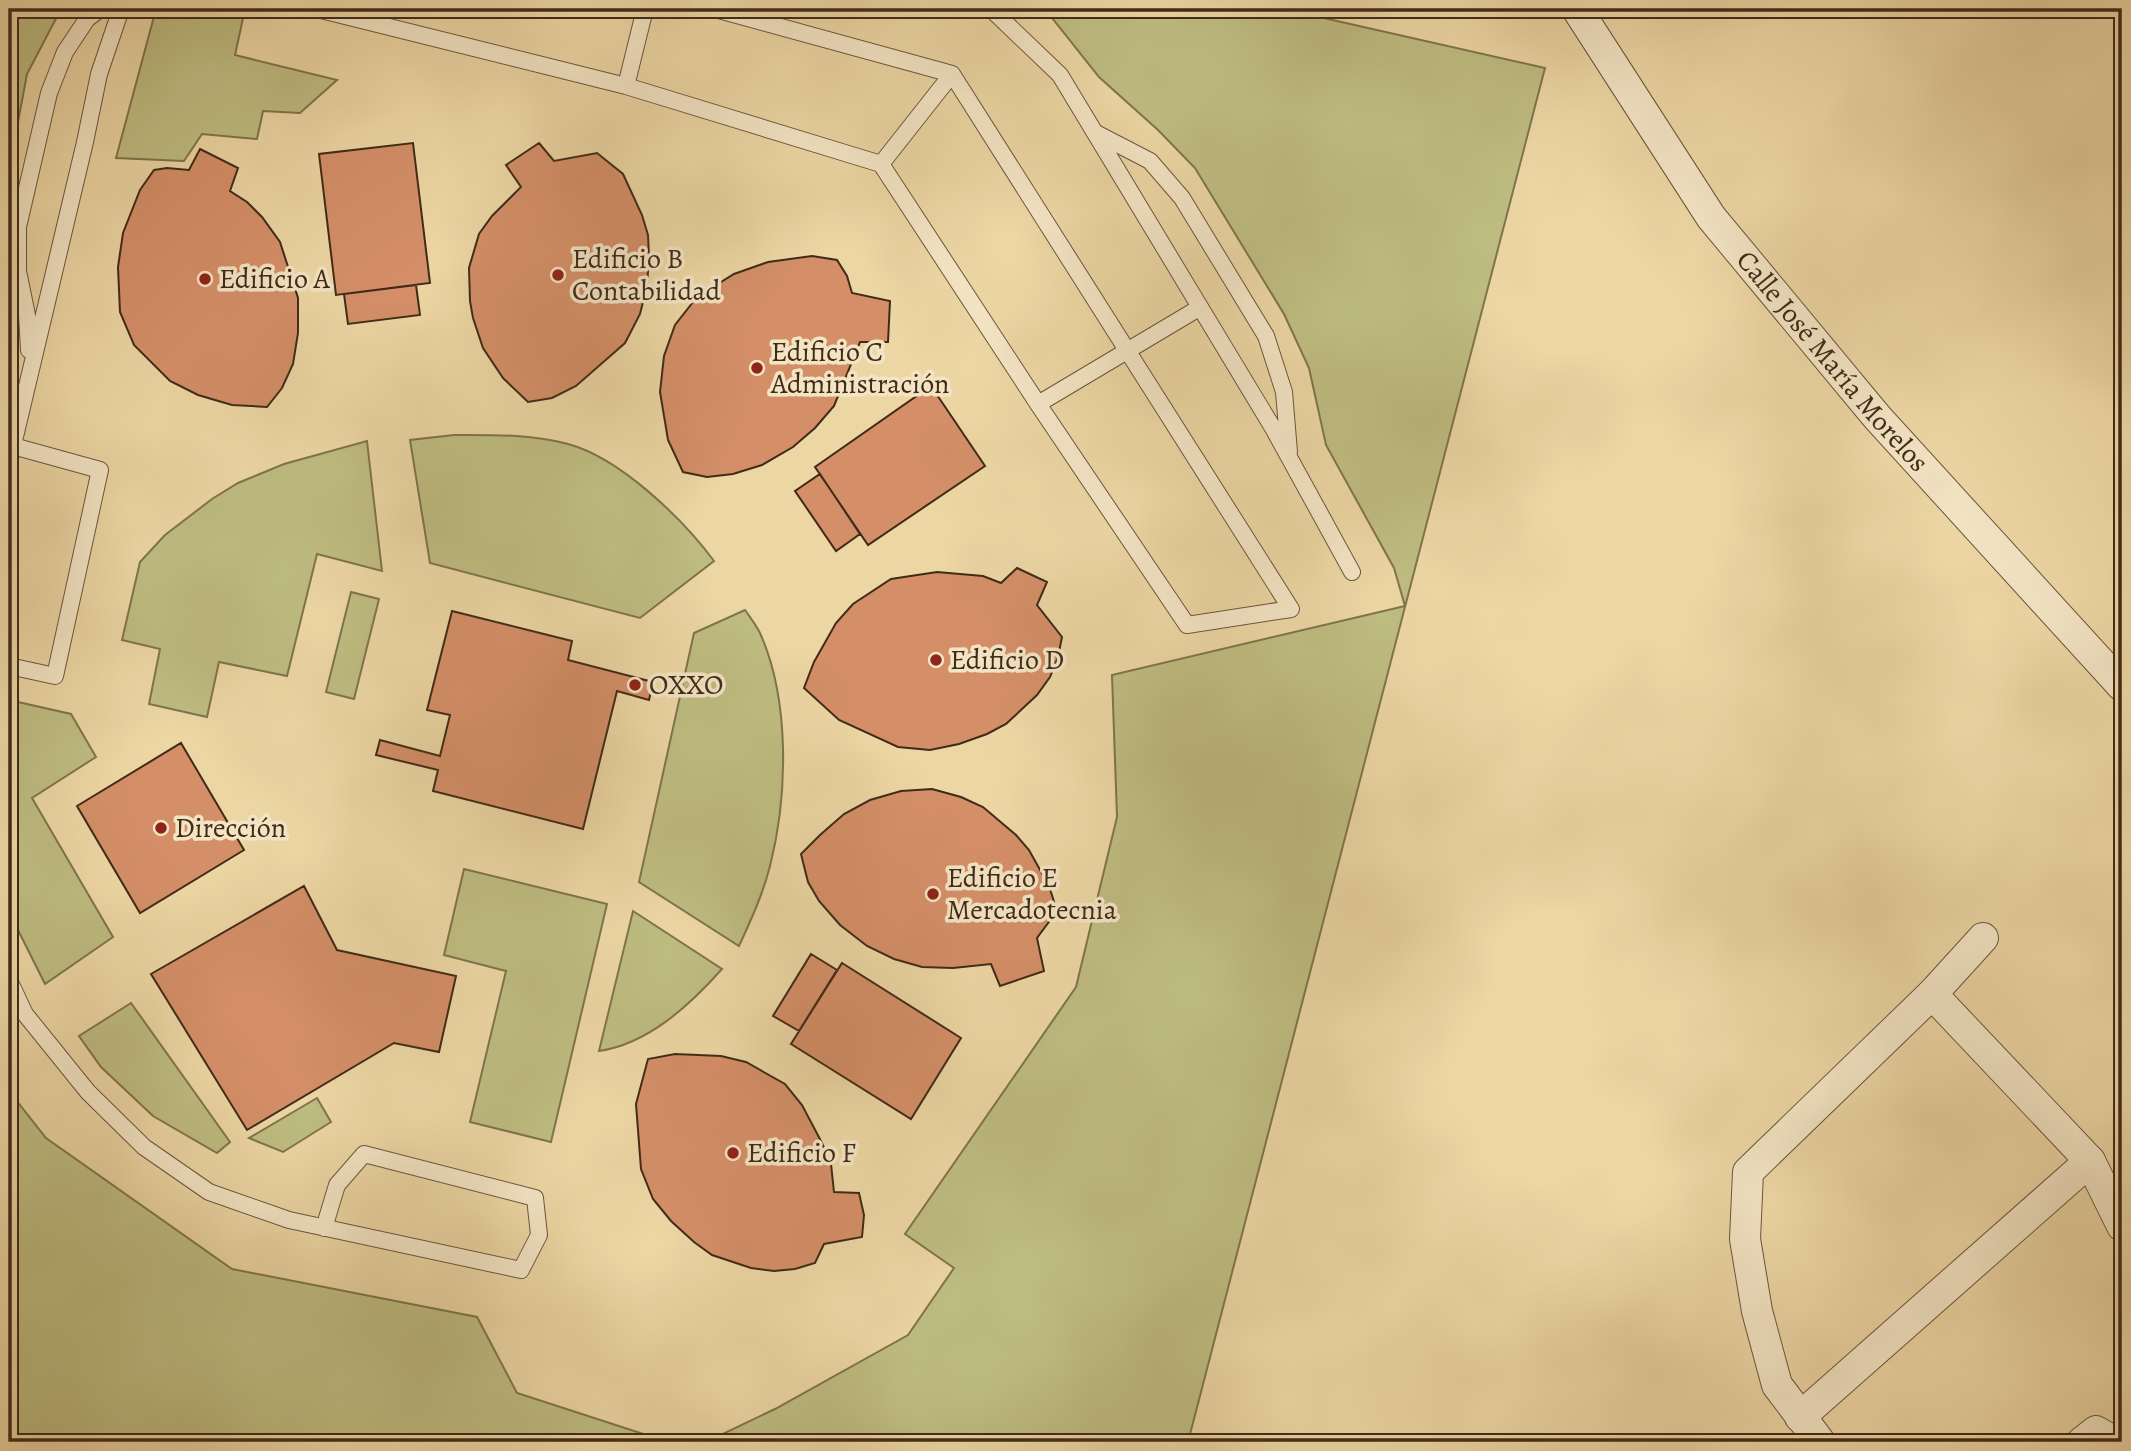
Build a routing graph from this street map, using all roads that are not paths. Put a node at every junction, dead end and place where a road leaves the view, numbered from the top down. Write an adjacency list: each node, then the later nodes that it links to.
1 (100, 9): 14 (lane)
2 (121, 9): 14 (lane)
3 (317, 9): 9 (lane)
4 (645, 9): 9 (lane)
5 (715, 9): 8 (lane)
6 (991, 9): 10 (lane)
7 (1577, 9): 20 (street, Calle José María Morelos)
8 (952, 74): 11 (lane); 13 (lane)
9 (626, 86): 11 (lane)
10 (1094, 132): 12 (lane); 17 (lane)
11 (881, 164): 15 (lane)
12 (1199, 308): 13 (lane); 17 (lane)
13 (1127, 350): 15 (lane); 15 (lane)
14 (31, 368): 16 (lane)
15 (1038, 404)
16 (10, 457): 19 (lane)
17 (1290, 458): 18 (lane)
18 (1352, 572)
19 (9, 666)
20 (2122, 686)
21 (1983, 938): 23 (street)
22 (9, 980): 26 (lane)
23 (1932, 994): 24 (street); 27 (street)
24 (2090, 1161): 25 (street); 27 (street)
25 (2122, 1226)
26 (324, 1228): 26 (lane)
27 (1800, 1417): 28 (street)
28 (1820, 1442)
29 (2081, 1442): 30 (street)
30 (2115, 1442)

